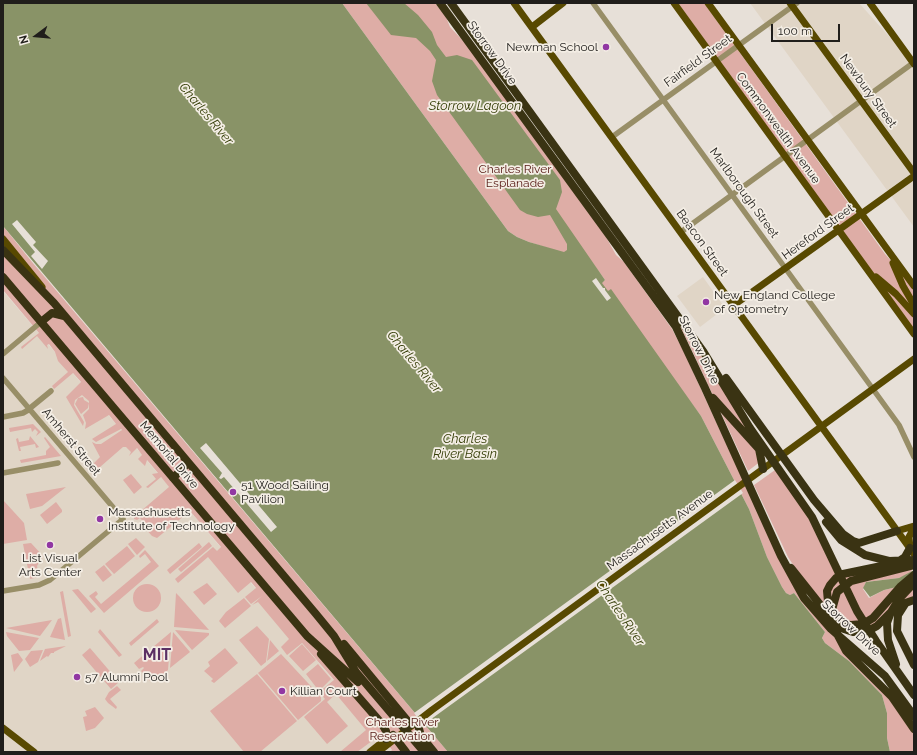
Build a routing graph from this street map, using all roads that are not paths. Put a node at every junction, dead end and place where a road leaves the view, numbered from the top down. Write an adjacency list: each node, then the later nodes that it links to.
1 (440, 3): 42 (highway, Storrow Drive)
2 (450, 3): 38 (highway, Storrow Drive)
3 (514, 3): 10 (main road, Beacon Street)
4 (563, 3): 10 (main road)
5 (593, 3): 14 (street, Marlborough Street)
6 (674, 3): 12 (main road, Commonwealth Avenue)
7 (708, 3): 11 (main road, Commonwealth Avenue)
8 (870, 3): 13 (main road)
9 (793, 4): 11 (street, Fairfield Street); 15 (main road, Newbury Street)
10 (532, 27): 16 (main road, Beacon Street)
11 (739, 45): 12 (street, Fairfield Street); 17 (main road, Commonwealth Avenue)
12 (716, 62): 14 (street, Fairfield Street); 18 (main road, Commonwealth Avenue)
13 (914, 64): 15 (street)
14 (663, 100): 16 (street, Fairfield Street); 20 (street, Marlborough Street)
15 (861, 101): 17 (street); 19 (main road, Newbury Street)
16 (612, 137): 23 (main road, Beacon Street)
17 (808, 140): 18 (street); 21 (main road, Commonwealth Avenue)
18 (785, 156): 20 (street); 22 (main road, Commonwealth Avenue)
19 (914, 174): 21 (main road, Hereford Street)
20 (731, 195): 23 (street); 28 (street, Marlborough Street)
21 (861, 214): 22 (main road, Hereford Street); 25 (main road, Commonwealth Avenue)
22 (838, 230): 27 (main road, Commonwealth Avenue); 28 (main road, Hereford Street)
23 (681, 232): 32 (main road, Beacon Street)
24 (3, 239): 31 (main road, Memorial Drive)
25 (885, 246): 30 (main road, Commonwealth Avenue); 33 (main road, Commonwealth Avenue)
26 (3, 250): 31 (highway, Memorial Drive)
27 (864, 265): 34 (main road, Commonwealth Avenue); 37 (main road, Commonwealth Avenue)
28 (786, 268): 32 (main road, Hereford Street); 43 (street, Marlborough Street)
29 (3, 276): 36 (highway, Memorial Drive)
30 (914, 286)
31 (54, 303): 35 (highway, Memorial Drive)
32 (734, 305): 47 (main road, Beacon Street)
33 (914, 306)
34 (914, 314)
35 (65, 316): 36 (highway); 50 (highway, Memorial Drive)
36 (41, 322): 39 (street); 53 (highway, Memorial Drive)
37 (914, 334)
38 (696, 340): 54 (highway); 69 (highway, Storrow Drive)
39 (3, 354)
40 (914, 359): 43 (main road, Massachusetts Avenue)
41 (3, 378): 45 (street, Amherst Street)
42 (706, 388): 51 (highway); 57 (highway, Storrow Drive)
43 (872, 389): 47 (main road, Massachusetts Avenue); 48 (street, Marlborough Street)
44 (51, 391): 45 (street)
45 (29, 409): 46 (street); 63 (street, Amherst Street)
46 (3, 417)
47 (822, 426): 51 (main road, Massachusetts Avenue); 56 (main road, Beacon Street)
48 (914, 457)
49 (58, 463): 52 (street)
50 (188, 463): 53 (highway); 66 (highway, Memorial Drive)
51 (763, 469): 73 (main road, Massachusetts Avenue)
52 (3, 473)
53 (173, 478): 68 (highway, Memorial Drive)
54 (814, 500): 56 (highway); 59 (highway)
55 (914, 527): 56 (main road); 58 (main road)
56 (897, 530): 58 (main road, Beacon Street)
57 (778, 549): 67 (highway); 72 (highway, Storrow Drive)
58 (912, 551): 64 (highway)
59 (914, 560)
60 (914, 565): 64 (highway)
61 (914, 575): 67 (highway)
62 (914, 584): 69 (highway)
63 (3, 591)
64 (830, 601): 75 (highway)
65 (911, 601): 67 (highway); 70 (highway)
66 (316, 614): 73 (highway); 82 (highway, Memorial Drive)
67 (830, 617)
68 (307, 636): 76 (highway); 81 (highway, Memorial Drive)
69 (886, 648): 71 (highway)
70 (914, 665)
71 (914, 695)
72 (914, 716)
73 (414, 723): 76 (main road, Massachusetts Avenue); 83 (highway)
74 (3, 728): 77 (main road)
75 (914, 729)
76 (395, 736): 78 (main road, Massachusetts Avenue); 79 (main road, Massachusetts Avenue); 80 (highway)
77 (34, 752)
78 (370, 752)
79 (378, 752)
80 (406, 752)
81 (417, 752)
82 (424, 752)
83 (434, 752)

